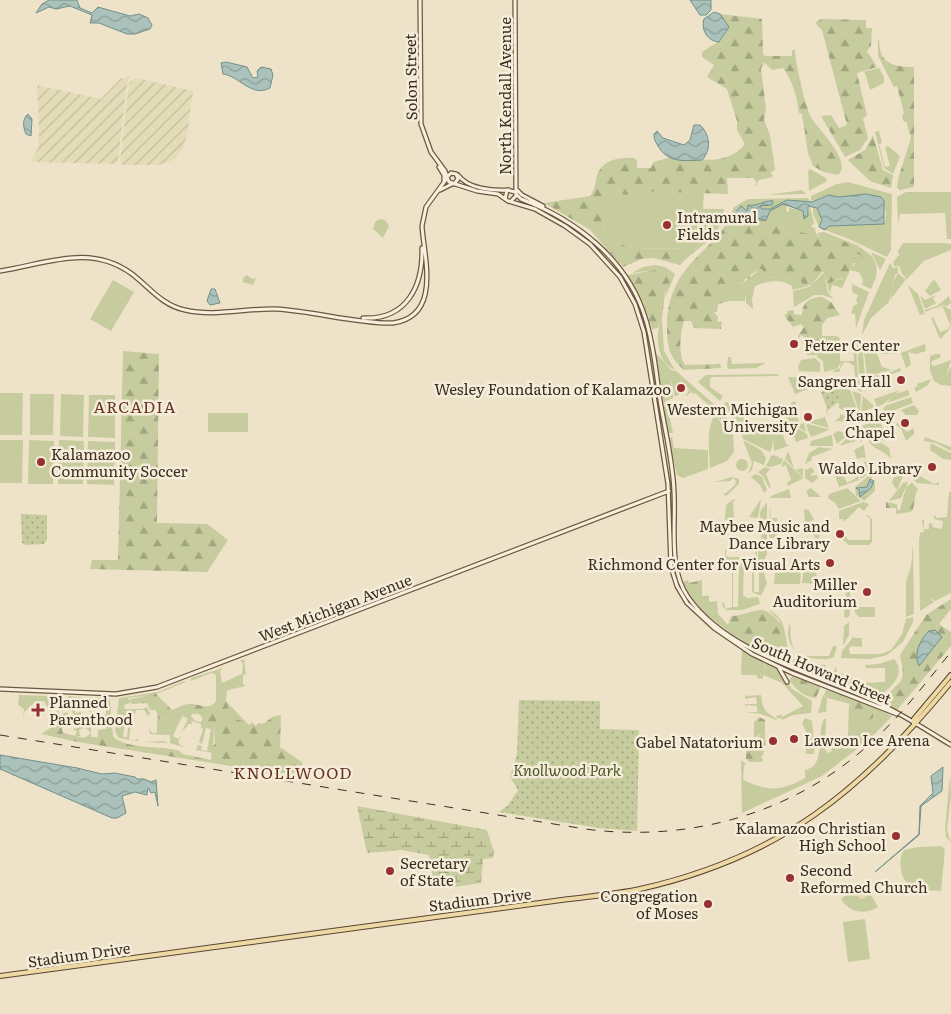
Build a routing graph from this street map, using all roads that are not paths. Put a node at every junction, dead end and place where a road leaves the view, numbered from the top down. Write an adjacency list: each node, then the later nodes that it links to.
1 (420, 0): 3 (street, Solon Street)
2 (516, 0): 8 (street, North Kendall Avenue)
3 (435, 160): 5 (street, Solon Street); 6 (street)
4 (458, 175): 5 (street); 7 (street); 9 (street)
5 (447, 177): 6 (street); 7 (street, Solon Street)
6 (444, 183): 11 (street)
7 (453, 184): 11 (street); 12 (street)
8 (516, 187): 10 (street, North Kendall Avenue); 14 (street)
9 (508, 190): 10 (street); 12 (street)
10 (516, 193): 13 (street); 14 (street, South Howard Street)
11 (436, 194): 15 (street)
12 (505, 199): 13 (street)
13 (510, 201): 19 (street, South Howard Street)
14 (562, 219): 18 (street, South Howard Street)
15 (422, 226): 17 (street); 17 (street)
16 (0, 271): 17 (street)
17 (345, 317)
18 (670, 453): 19 (street); 26 (street, South Howard Street)
19 (664, 454): 20 (street, South Howard Street)
20 (669, 491): 21 (street, South Howard Street); 25 (street, West Michigan Avenue)
21 (774, 665): 22 (street, South Howard Street); 22 (street)
22 (792, 673): 26 (street, South Howard Street)
23 (951, 675): 27 (main road, Stadium Drive)
24 (951, 682): 27 (main road, Stadium Drive)
25 (0, 689)
26 (897, 714): 27 (street)
27 (914, 724): 28 (street); 29 (main road, Stadium Drive)
28 (951, 745)
29 (0, 976)

